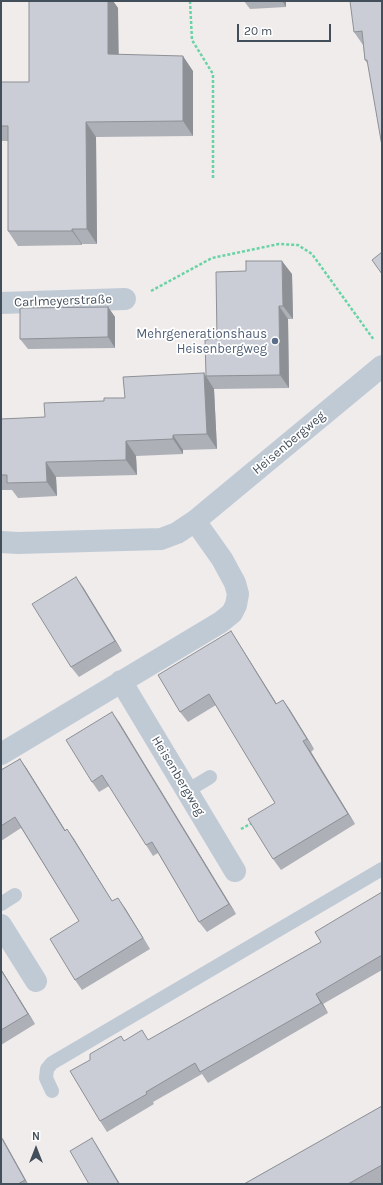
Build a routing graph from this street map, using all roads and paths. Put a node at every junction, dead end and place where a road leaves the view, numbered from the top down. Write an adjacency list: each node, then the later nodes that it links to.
1 (190, 1): 2 (path)
2 (214, 180)
3 (125, 299): 4 (street, Carlmeyerstraße); 5 (path)
4 (1, 303)
5 (380, 355): 6 (street, Heisenbergweg)
6 (195, 521): 7 (street, Heisenbergweg); 8 (street)
7 (1, 542)
8 (121, 681): 9 (street); 11 (street, Heisenbergweg)
9 (1, 754)
10 (210, 777): 11 (lane)
11 (187, 791): 13 (street, Heisenbergweg)
12 (257, 820): 13 (path)
13 (218, 843): 15 (street, Heisenbergweg)
14 (382, 869): 20 (lane)
15 (235, 871)
16 (15, 895): 17 (lane)
17 (1, 904)
18 (1, 925): 19 (street)
19 (36, 981)
20 (52, 1092)

